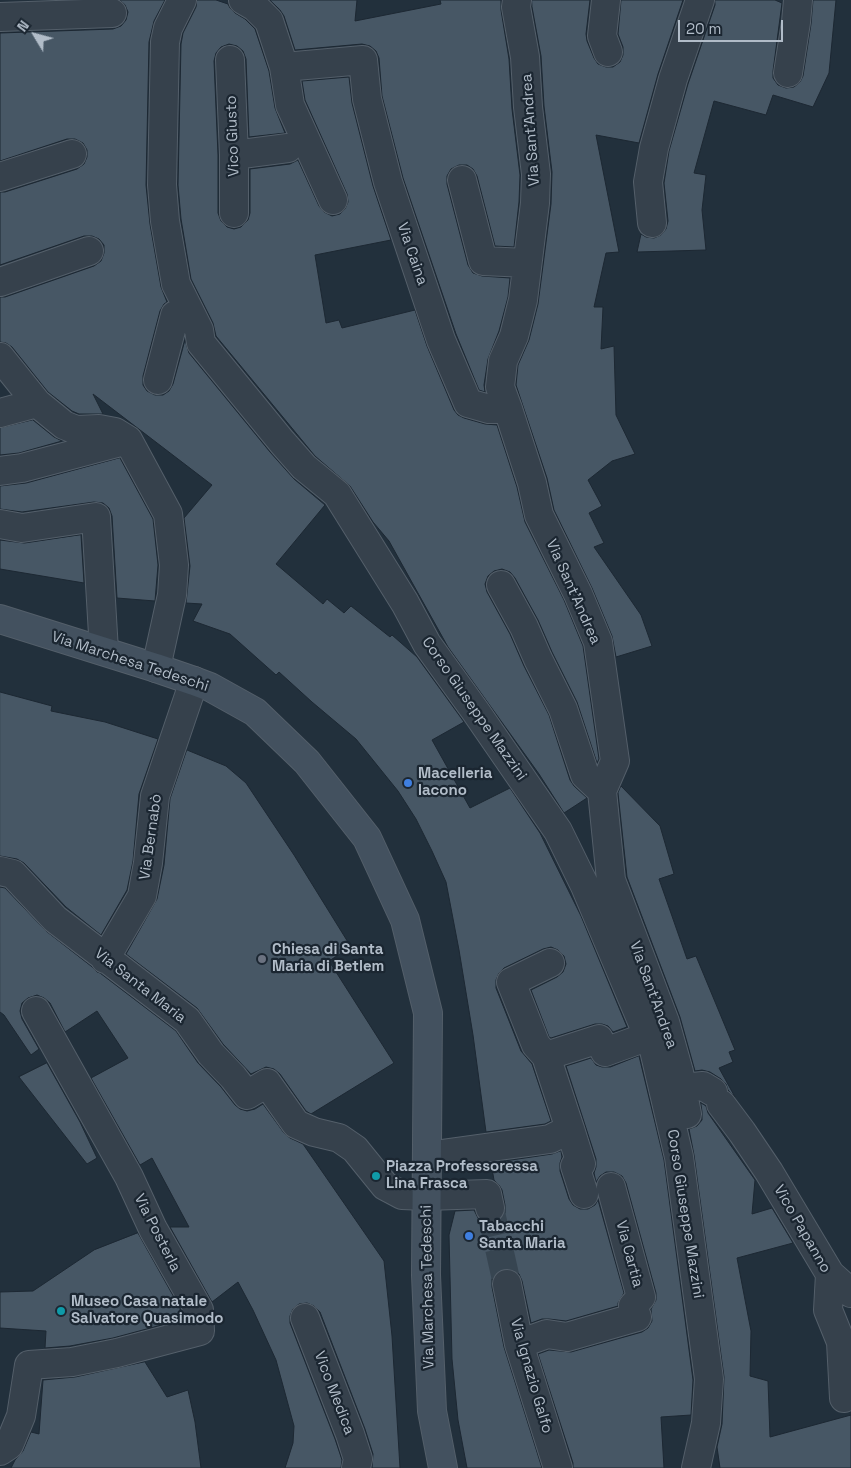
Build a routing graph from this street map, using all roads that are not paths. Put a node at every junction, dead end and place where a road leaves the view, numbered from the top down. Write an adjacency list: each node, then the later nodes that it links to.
1 (182, 0): 43 (street, Corso Giuseppe Mazzini)
2 (243, 0): 11 (street)
3 (517, 0): 22 (street, Via Sant'Andrea)
4 (606, 0): 9 (street)
5 (700, 0): 20 (street)
6 (798, 0): 12 (street)
7 (112, 13): 8 (street)
8 (0, 17)
9 (608, 52)
10 (230, 60): 15 (street, Vico Giusto)
11 (284, 67): 18 (street); 28 (street, Via Caina)
12 (788, 73)
13 (288, 148): 15 (street)
14 (72, 154): 16 (street)
15 (234, 154): 19 (street, Vico Giusto)
16 (0, 177)
17 (462, 180): 22 (street)
18 (333, 200)
19 (234, 213)
20 (652, 223)
21 (89, 251): 23 (street)
22 (527, 263): 28 (street, Via Sant'Andrea)
23 (0, 282)
24 (175, 315): 26 (street)
25 (0, 357): 27 (street)
26 (158, 380)
27 (37, 403): 29 (street); 30 (street)
28 (508, 409): 38 (street, Via Sant'Andrea)
29 (0, 413)
30 (128, 440): 31 (street); 36 (street)
31 (0, 471)
32 (0, 524): 35 (street)
33 (500, 585): 38 (street)
34 (0, 619): 35 (street, Via Marchesa Tedeschi)
35 (104, 651): 36 (street, Via Marchesa Tedeschi)
36 (156, 668): 37 (street, Via Marchesa Tedeschi)
37 (194, 681): 40 (street, Via Bernabò); 47 (street, Via Marchesa Tedeschi)
38 (602, 791): 45 (street, Via Sant'Andrea)
39 (6, 873): 40 (street, Via Santa Maria)
40 (105, 959): 50 (street, Via Santa Maria)
41 (550, 963): 44 (street)
42 (36, 1011): 59 (street, Via Posterla)
43 (649, 1036): 44 (street); 52 (street, Corso Giuseppe Mazzini)
44 (546, 1056): 46 (street)
45 (682, 1088): 52 (street, Via Sant'Andrea); 53 (street, Vico Papanno)
46 (570, 1129): 47 (street); 49 (street)
47 (427, 1156): 50 (street, Via Marchesa Tedeschi)
48 (611, 1187): 57 (street, Via Cartia)
49 (584, 1194)
50 (426, 1196): 51 (street); 61 (street, Via Marchesa Tedeschi)
51 (490, 1208)
52 (686, 1208): 63 (street, Corso Giuseppe Mazzini)
53 (830, 1274): 55 (street); 58 (street, Vico Papanno)
54 (507, 1284): 57 (street, Via Ignazio Galfo)
55 (851, 1293)
56 (305, 1318): 60 (street, Vico Medica)
57 (519, 1344): 62 (street, Via Ignazio Galfo)
58 (844, 1398)
59 (0, 1451)
60 (356, 1468)
61 (443, 1468)
62 (558, 1468)
63 (696, 1468)

